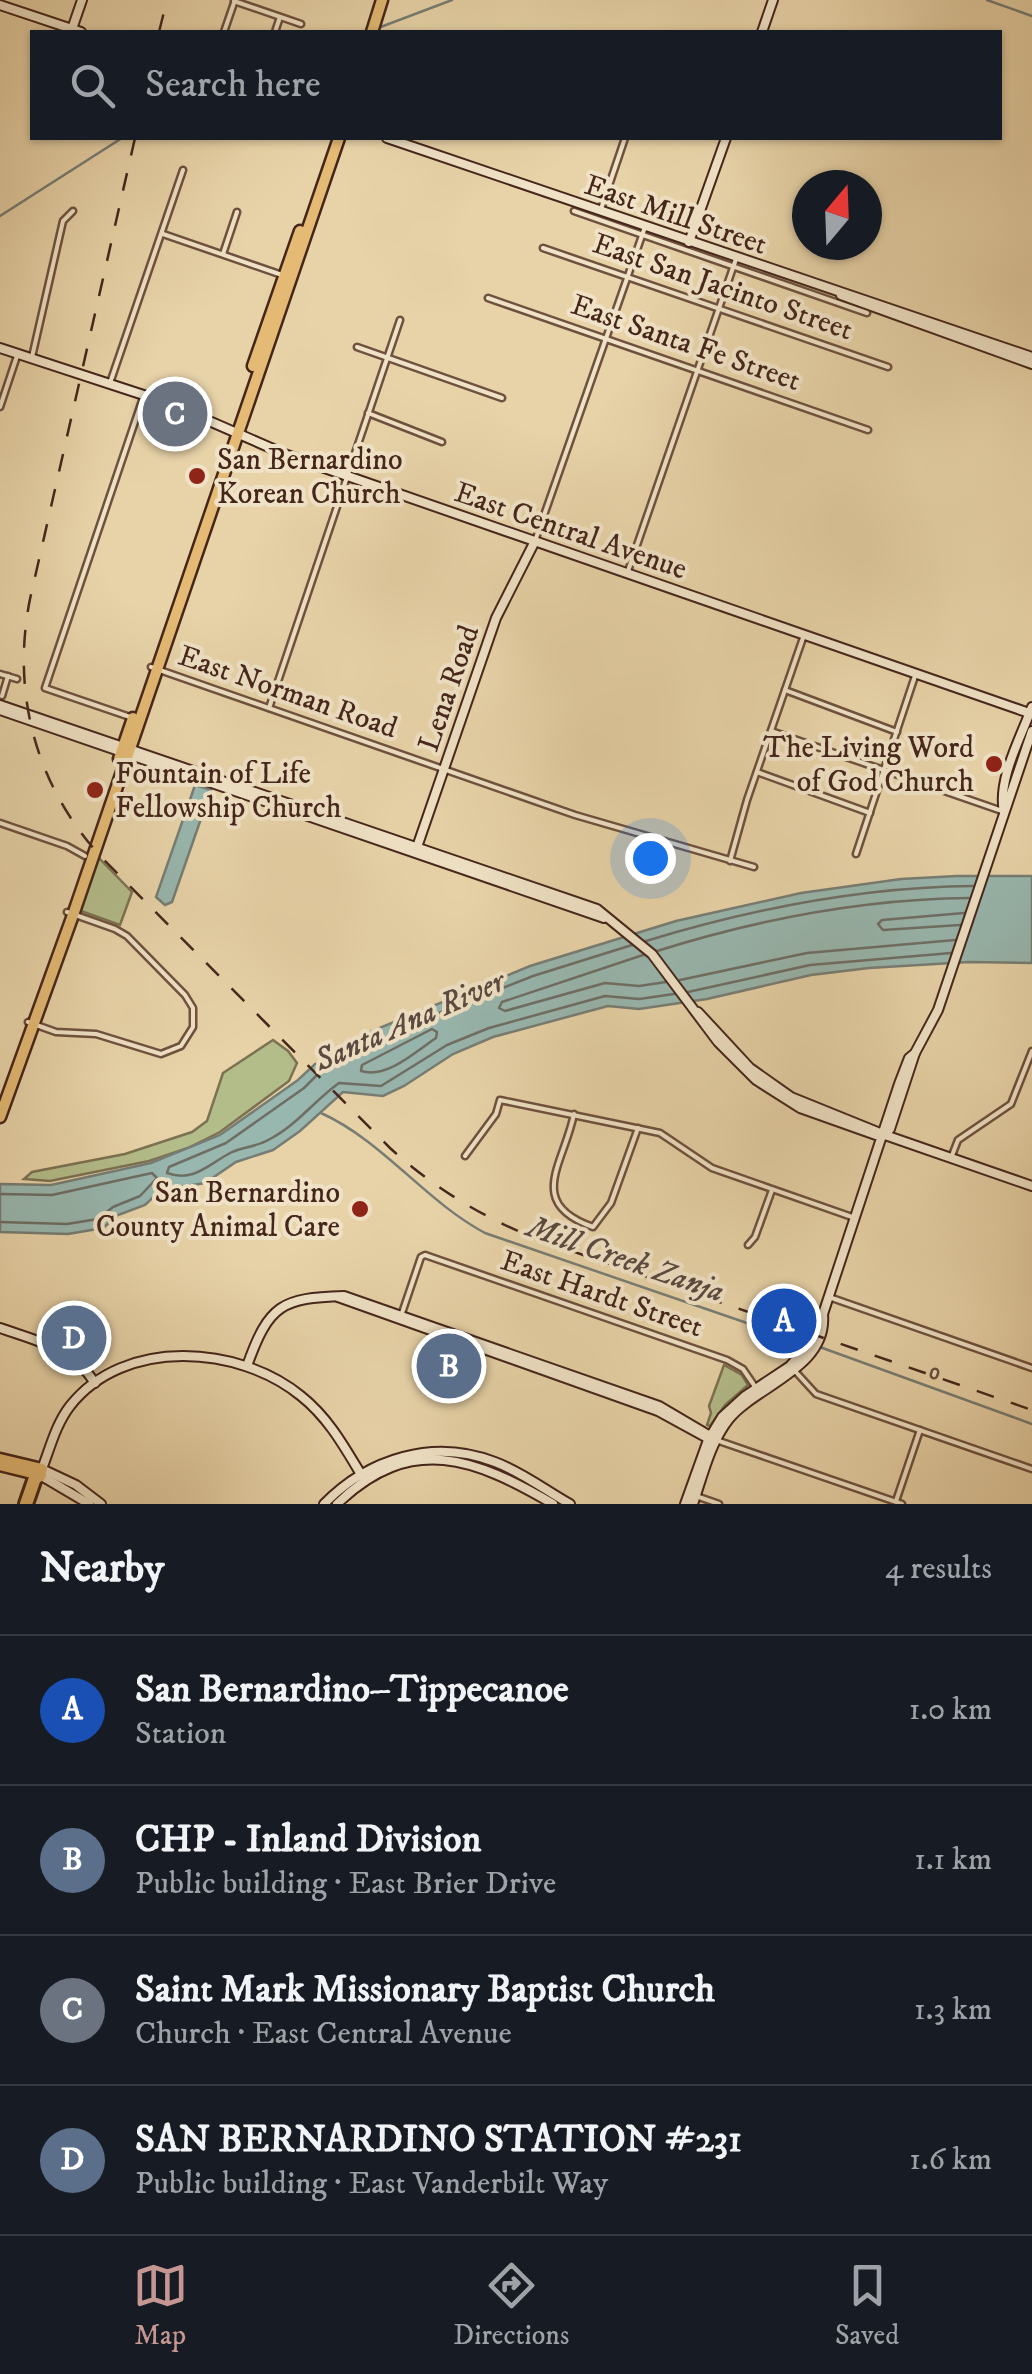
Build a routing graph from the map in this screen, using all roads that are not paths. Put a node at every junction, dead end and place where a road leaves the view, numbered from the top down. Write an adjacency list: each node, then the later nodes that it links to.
1 (382, 0): 12 (main road)
2 (773, 0): 13 (main road)
3 (235, 1): 6 (street); 10 (street)
4 (81, 4): 9 (main road)
5 (0, 5): 8 (main road)
6 (280, 17): 7 (street); 11 (street)
7 (301, 24)
8 (73, 30)
9 (76, 30)
10 (225, 30)
11 (276, 30)
12 (373, 30)
13 (763, 30)
14 (335, 140): 29 (main road)
15 (392, 140): 22 (main road, East Mill Street)
16 (624, 140): 22 (street)
17 (725, 140): 25 (main road)
18 (183, 170): 24 (street)
19 (73, 211): 40 (street)
20 (574, 211): 23 (street)
21 (237, 212): 27 (street)
22 (600, 212): 23 (main road, East Mill Street)
23 (644, 231): 25 (main road, East Mill Street); 28 (street); 30 (street)
24 (161, 233): 27 (street); 46 (street)
25 (690, 242): 28 (main road, East Mill Street)
26 (544, 248): 30 (street, East San Jacinto Street)
27 (223, 254): 29 (street)
28 (734, 262): 32 (street); 33 (street); 42 (main road, East Mill Street)
29 (288, 277): 36 (main road); 45 (main road)
30 (628, 277): 32 (street, East San Jacinto Street); 35 (street)
31 (488, 298): 35 (street, East Santa Fe Street)
32 (718, 309): 43 (street, East San Jacinto Street); 44 (street)
33 (867, 313)
34 (400, 320): 41 (street)
35 (607, 339): 44 (street, East Santa Fe Street); 55 (street)
36 (260, 345): 45 (main road); 52 (main road)
37 (357, 347): 41 (street)
38 (0, 348): 39 (main road, East Central Avenue)
39 (18, 353): 40 (main road, East Central Avenue); 49 (street)
40 (32, 357): 46 (main road, East Central Avenue)
41 (388, 358): 48 (street); 50 (street)
42 (1032, 360)
43 (888, 367)
44 (697, 370): 51 (street, East Santa Fe Street); 56 (street)
45 (258, 373): 52 (main road)
46 (110, 383): 47 (main road, East Central Avenue)
47 (144, 395): 52 (main road, East Central Avenue); 67 (street)
48 (502, 398)
49 (0, 407)
50 (368, 414): 53 (street); 54 (street)
51 (868, 430)
52 (234, 434): 54 (main road, East Central Avenue); 58 (main road)
53 (442, 442)
54 (348, 476): 55 (main road, East Central Avenue); 65 (street)
55 (536, 542): 56 (main road, East Central Avenue); 72 (main road, Lena Road)
56 (627, 573): 57 (main road, East Central Avenue)
57 (804, 634): 60 (main road, East Central Avenue); 63 (street)
58 (154, 668): 65 (street, East Norman Road); 67 (main road); 71 (main road)
59 (0, 674): 61 (street)
60 (916, 674): 66 (main road, East Central Avenue); 70 (street)
61 (8, 676): 62 (street); 64 (street)
62 (17, 679)
63 (785, 690): 68 (street); 70 (street)
64 (1, 704): 71 (main road)
65 (269, 708): 72 (street, East Norman Road)
66 (1031, 712): 75 (main road)
67 (133, 718): 71 (main road)
68 (771, 730): 73 (street); 74 (street)
69 (1032, 731): 75 (main road)
70 (896, 732): 73 (street)
71 (125, 750): 78 (main road); 80 (main road); 83 (main road)
72 (444, 769): 78 (main road, Lena Road); 81 (street, East Norman Road)
73 (884, 770): 75 (street); 76 (street)
74 (756, 772): 76 (street); 81 (street)
75 (1004, 812): 90 (main road)
76 (870, 813): 79 (street)
77 (0, 824): 80 (street)
78 (416, 852): 90 (main road)
79 (856, 854)
80 (86, 856): 83 (main road)
81 (730, 860): 82 (street, East Norman Road)
82 (754, 868)
83 (70, 914): 84 (main road); 84 (street)
84 (31, 1022): 86 (main road); 88 (main road)
85 (1032, 1051): 92 (street)
86 (0, 1100)
87 (574, 1114): 89 (street); 89 (street); 91 (street)
88 (0, 1116)
89 (638, 1128): 94 (street)
90 (884, 1135): 92 (main road); 95 (main road)
91 (465, 1156)
92 (950, 1158): 93 (main road)
93 (1032, 1186)
94 (772, 1190): 95 (street); 96 (street)
95 (856, 1219): 97 (main road)
96 (748, 1245)
97 (829, 1298): 101 (main road); 102 (street)
98 (400, 1318): 100 (main road); 104 (street, East Hardt Street); 106 (main road)
99 (0, 1328): 103 (main road)
100 (247, 1366): 103 (main road); 110 (main road)
101 (792, 1368): 104 (main road); 105 (street)
102 (1032, 1368)
103 (96, 1383): 109 (main road)
104 (758, 1390): 106 (main road)
105 (920, 1430): 108 (street); 112 (street)
106 (711, 1438): 111 (main road); 112 (street); 120 (main road)
107 (0, 1462): 109 (main road)
108 (1032, 1469)
109 (41, 1472): 113 (highway); 114 (main road); 115 (main road)
110 (363, 1477): 116 (main road); 117 (main road); 118 (main road); 119 (main road)
111 (694, 1500): 121 (street)
112 (897, 1503)
113 (29, 1504)
114 (89, 1504)
115 (101, 1504)
116 (324, 1504)
117 (337, 1504)
118 (552, 1504)
119 (570, 1504)
120 (685, 1504)
121 (719, 1504)

